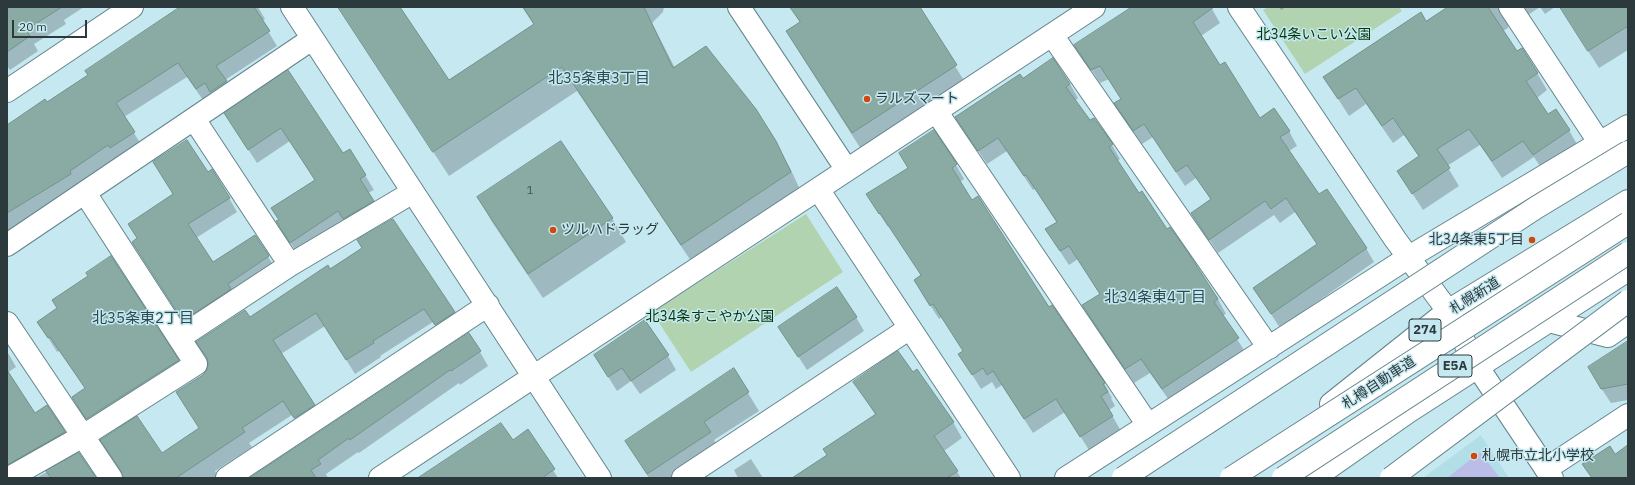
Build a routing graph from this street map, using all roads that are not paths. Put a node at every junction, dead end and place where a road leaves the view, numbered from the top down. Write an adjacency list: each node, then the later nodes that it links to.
1 (132, 7): 9 (main road)
2 (292, 7): 8 (main road)
3 (739, 7): 15 (main road)
4 (1094, 7): 7 (main road)
5 (1239, 7): 23 (main road)
6 (1510, 7): 13 (main road)
7 (1052, 35): 10 (main road); 34 (main road)
8 (312, 38): 11 (main road); 17 (main road)
9 (7, 90)
10 (936, 111): 15 (main road); 38 (main road)
11 (194, 119): 18 (main road); 24 (main road)
12 (1628, 126): 13 (main road)
13 (1599, 142): 23 (main road)
14 (1628, 152): 49 (main road, bridge)
15 (847, 170): 16 (main road)
16 (818, 189): 32 (main road); 36 (main road)
17 (413, 192): 24 (main road); 27 (main road)
18 (85, 193): 21 (main road); 33 (main road)
19 (1628, 201): 28 (main road, 札幌新道 / 274)
20 (1628, 223): 50 (main road, 札樽自動車道 / E5A, bridge)
21 (7, 246)
22 (1628, 253): 52 (main road, 札樽自動車道 / E5A, bridge)
23 (1409, 257): 28 (main road); 34 (main road)
24 (290, 265): 33 (main road)
25 (1628, 270): 29 (main road)
26 (1628, 301): 54 (main road, bridge)
27 (488, 306): 36 (main road); 43 (main road)
28 (1448, 312): 35 (main road); 51 (main road, 札幌新道 / 274)
29 (1549, 321): 30 (main road); 35 (main road)
30 (1628, 322)
31 (7, 323): 39 (main road)
32 (910, 328): 46 (main road); 47 (main road)
33 (179, 338): 39 (main road)
34 (1269, 348): 38 (main road)
35 (1477, 366): 40 (main road); 53 (main road)
36 (534, 376): 44 (main road); 45 (main road)
37 (1628, 414): 40 (main road)
38 (1148, 425): 48 (main road)
39 (83, 436): 41 (main road); 42 (main road)
40 (1549, 473)
41 (9, 478)
42 (112, 478)
43 (227, 478)
44 (380, 478)
45 (600, 478)
46 (683, 478)
47 (1009, 478)
48 (1066, 478)
49 (1123, 478)
50 (1231, 478)
51 (1237, 478)
52 (1283, 478)
53 (1314, 478)
54 (1391, 478)

